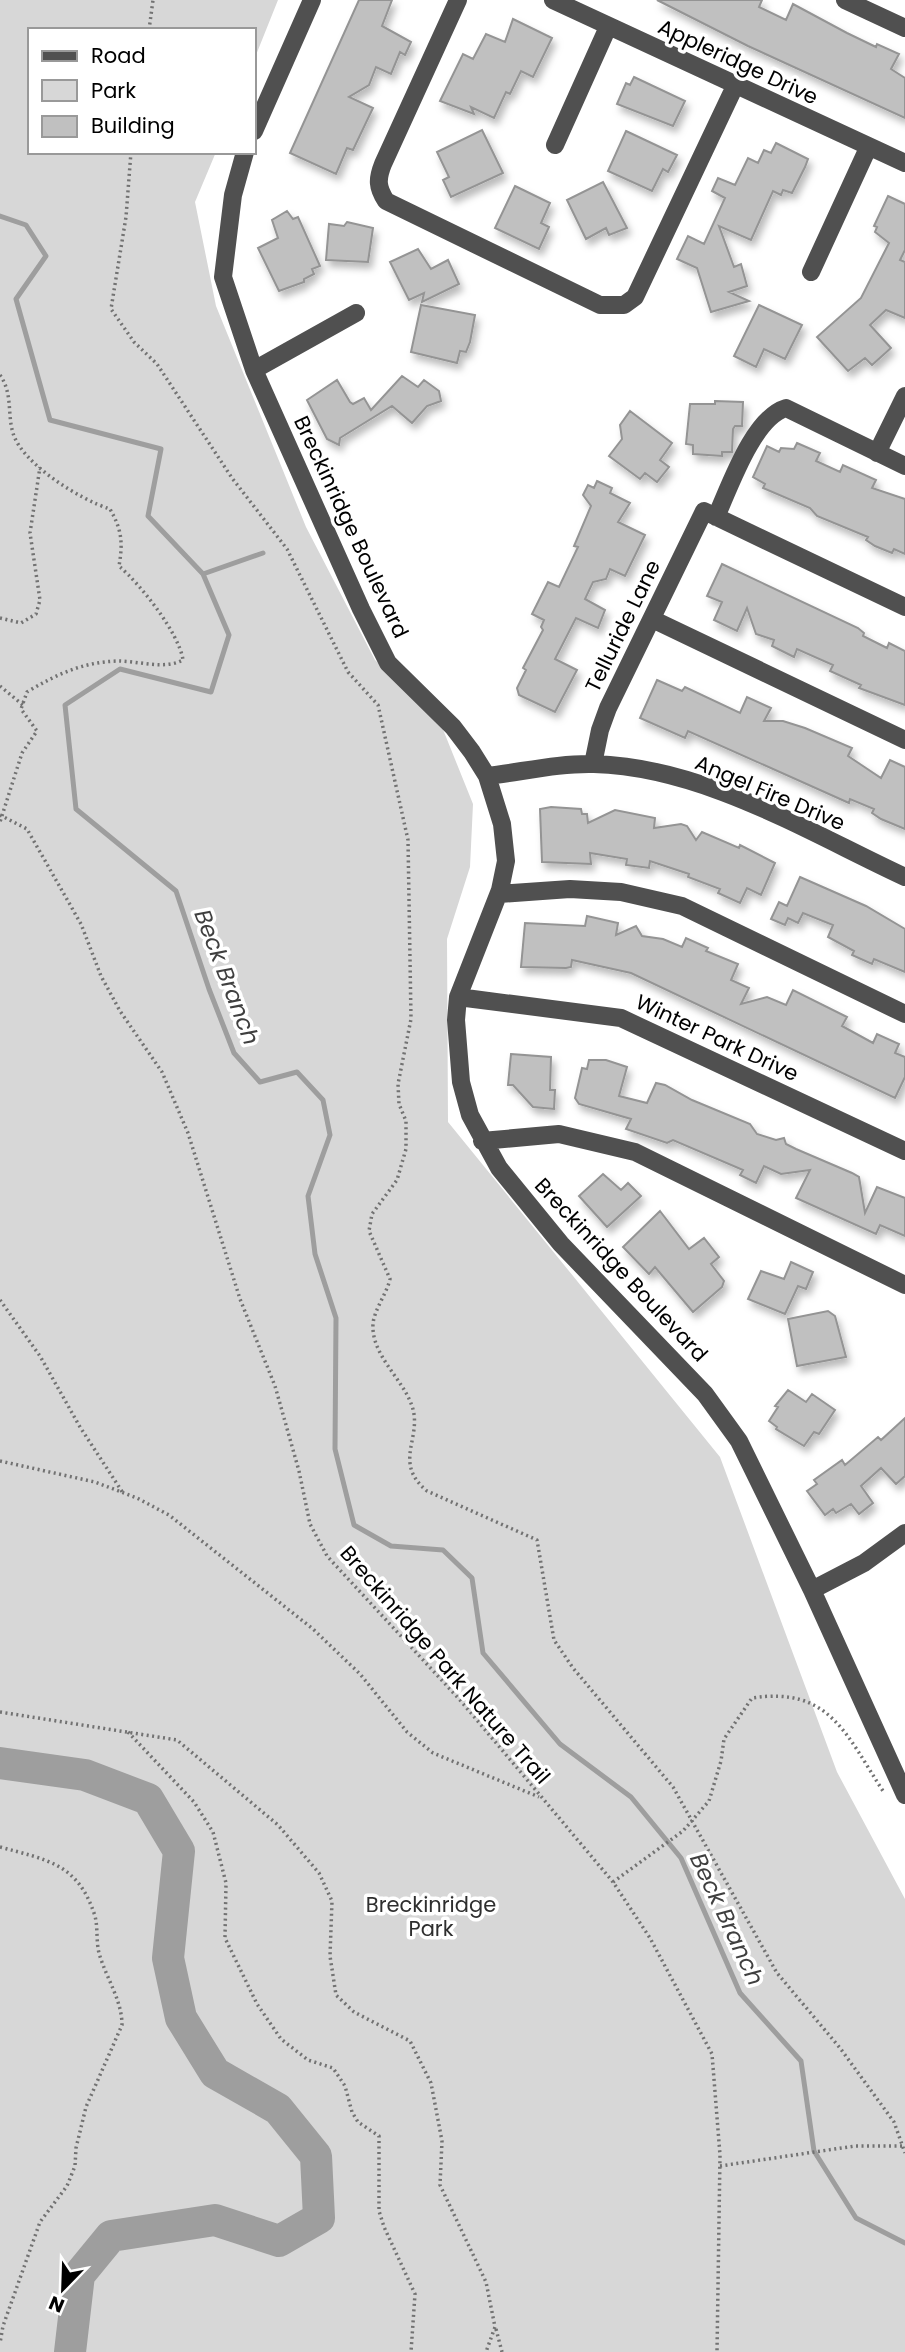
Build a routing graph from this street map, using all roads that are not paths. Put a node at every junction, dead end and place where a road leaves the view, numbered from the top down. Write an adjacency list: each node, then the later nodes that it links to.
1 (312, 0): 8 (street)
2 (458, 0): 7 (street)
3 (553, 0): 5 (street, Appleridge Drive)
4 (845, 0): 6 (street)
5 (608, 27): 7 (street, Appleridge Drive); 9 (street)
6 (905, 28)
7 (734, 86): 10 (street, Appleridge Drive)
8 (256, 126)
9 (555, 145)
10 (868, 148): 12 (street, Appleridge Drive); 13 (street)
11 (244, 154): 15 (street, Breckinridge Boulevard)
12 (905, 163)
13 (811, 271)
14 (356, 313): 15 (street)
15 (254, 370): 24 (street, Breckinridge Boulevard)
16 (905, 396): 17 (street)
17 (877, 453): 18 (street, Telluride Lane); 19 (street, Telluride Lane)
18 (905, 466)
19 (710, 514): 20 (street); 21 (street, Telluride Lane)
20 (905, 607)
21 (652, 619): 22 (street); 23 (street, Telluride Lane)
22 (905, 740)
23 (593, 764): 24 (street, Angel Fire Drive); 25 (street, Angel Fire Drive)
24 (487, 776): 26 (street, Breckinridge Boulevard)
25 (905, 877)
26 (499, 894): 27 (street, Breckinridge Boulevard); 28 (street)
27 (458, 997): 29 (street, Breckinridge Boulevard); 30 (street, Winter Park Drive)
28 (905, 1014)
29 (482, 1141): 31 (street); 33 (street, Breckinridge Boulevard)
30 (905, 1151)
31 (905, 1285)
32 (905, 1533): 33 (street)
33 (812, 1590): 34 (street, Breckinridge Boulevard)
34 (905, 1795)

